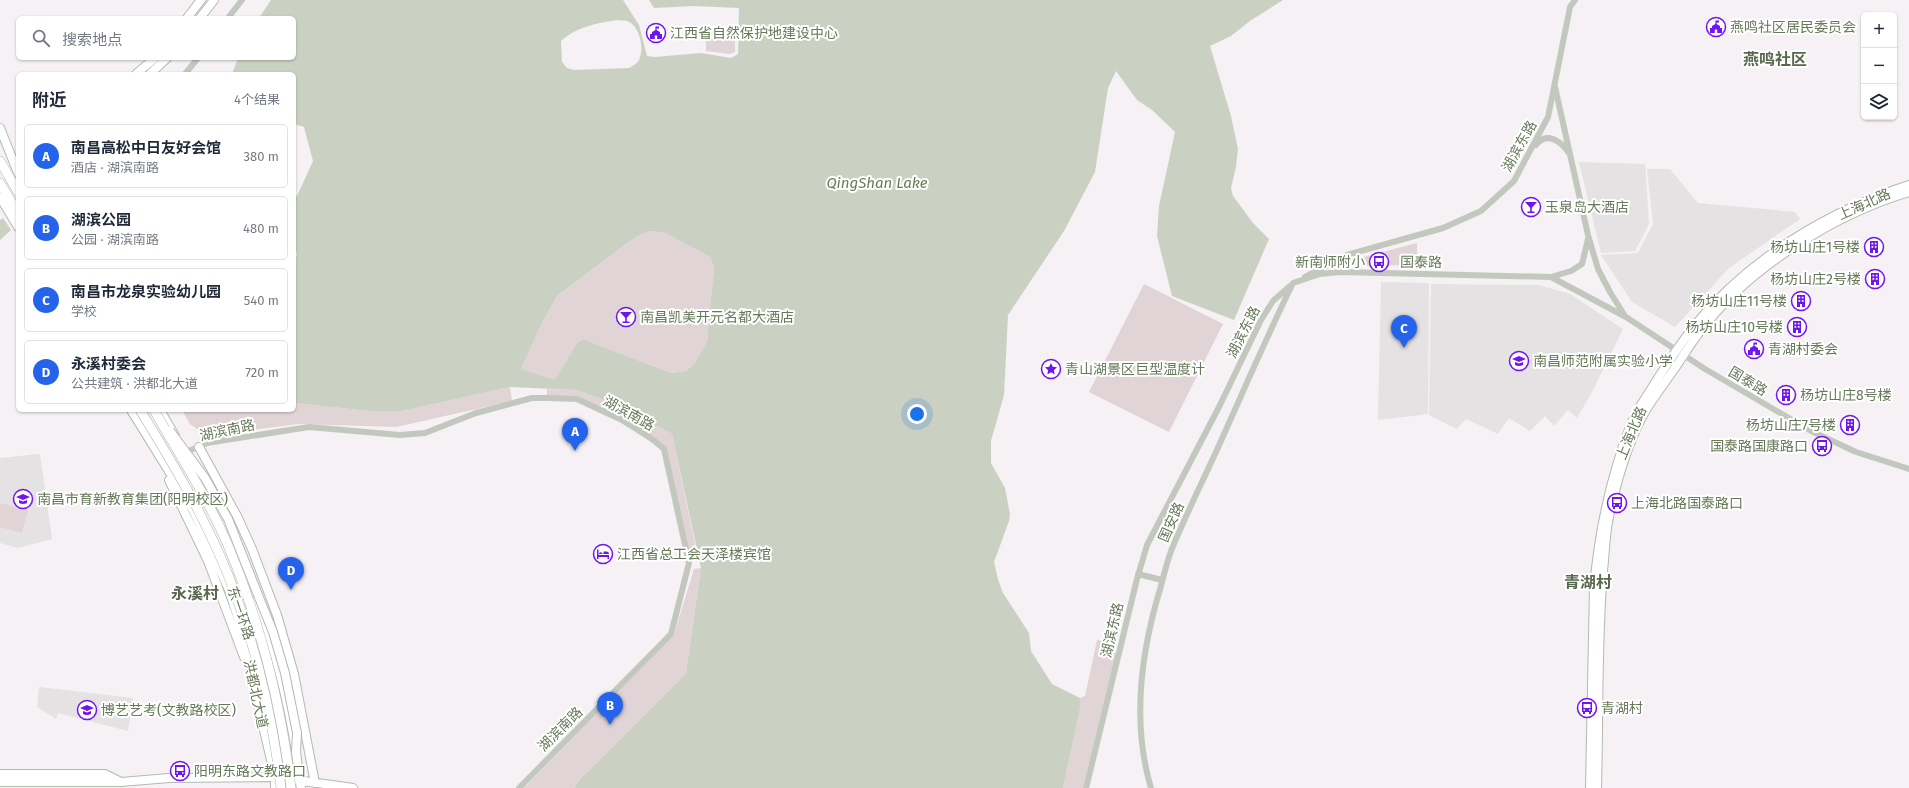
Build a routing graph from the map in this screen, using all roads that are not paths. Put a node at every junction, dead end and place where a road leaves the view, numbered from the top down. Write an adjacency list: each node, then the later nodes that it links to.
1 (201, 0): 5 (main road)
2 (214, 0): 6 (main road)
3 (242, 0): 7 (street)
4 (1575, 0): 14 (street, 湖滨东路)
5 (189, 16)
6 (202, 16)
7 (230, 16)
8 (153, 60): 11 (main road)
9 (165, 60): 12 (main road)
10 (196, 60): 13 (street)
11 (138, 72)
12 (152, 72)
13 (187, 72)
14 (1555, 85): 16 (street, 湖滨东路); 17 (street, 国泰路)
15 (0, 128): 19 (main road)
16 (1527, 157): 17 (street); 29 (street, 湖滨东路)
17 (1571, 159): 27 (street, 国泰路)
18 (0, 162): 22 (highway)
19 (16, 168)
20 (0, 183): 25 (highway)
21 (1909, 186): 31 (main road, 上海北路)
22 (16, 189)
23 (1909, 192): 32 (main road, 上海北路)
24 (0, 197): 26 (main road)
25 (16, 211)
26 (16, 222)
27 (1588, 235): 28 (street, 国泰路); 30 (street, 国泰路)
28 (1550, 277): 29 (street, 国泰路); 30 (street, 国泰路)
29 (1293, 284): 42 (street, 湖滨东路); 43 (street, 国安路)
30 (1626, 317): 31 (street, 国泰路)
31 (1676, 350): 32 (street, 国泰路); 59 (main road, 上海北路)
32 (1684, 355): 41 (street, 国泰路); 60 (main road, 上海北路)
33 (129, 412): 44 (main road)
34 (132, 412): 44 (main road, 洪都北大道)
35 (141, 412): 53 (highway, 东一环路, bridge)
36 (156, 412): 45 (main road, bridge)
37 (156, 412): 54 (highway, 东一环路, bridge)
38 (161, 412): 40 (main road, 洪都北大道)
39 (199, 447): 40 (street, 湖滨南路); 50 (main road); 56 (street, 湖滨南路)
40 (184, 453): 45 (main road, 洪都北大道)
41 (1909, 469)
42 (1138, 574): 43 (street); 57 (street, 湖滨东路)
43 (1162, 580): 58 (street, 国安路)
44 (250, 670): 47 (main road, 洪都北大道)
45 (296, 752): 51 (main road, 洪都北大道)
46 (0, 774): 49 (main road)
47 (275, 776): 49 (main road); 51 (main road); 52 (main road, 洪都北大道)
48 (0, 782): 49 (main road)
49 (121, 782)
50 (315, 784): 51 (main road); 55 (main road)
51 (300, 785)
52 (275, 788)
53 (281, 788)
54 (291, 788)
55 (353, 788)
56 (519, 788)
57 (1086, 788)
58 (1151, 788)
59 (1590, 788)
60 (1597, 788)

